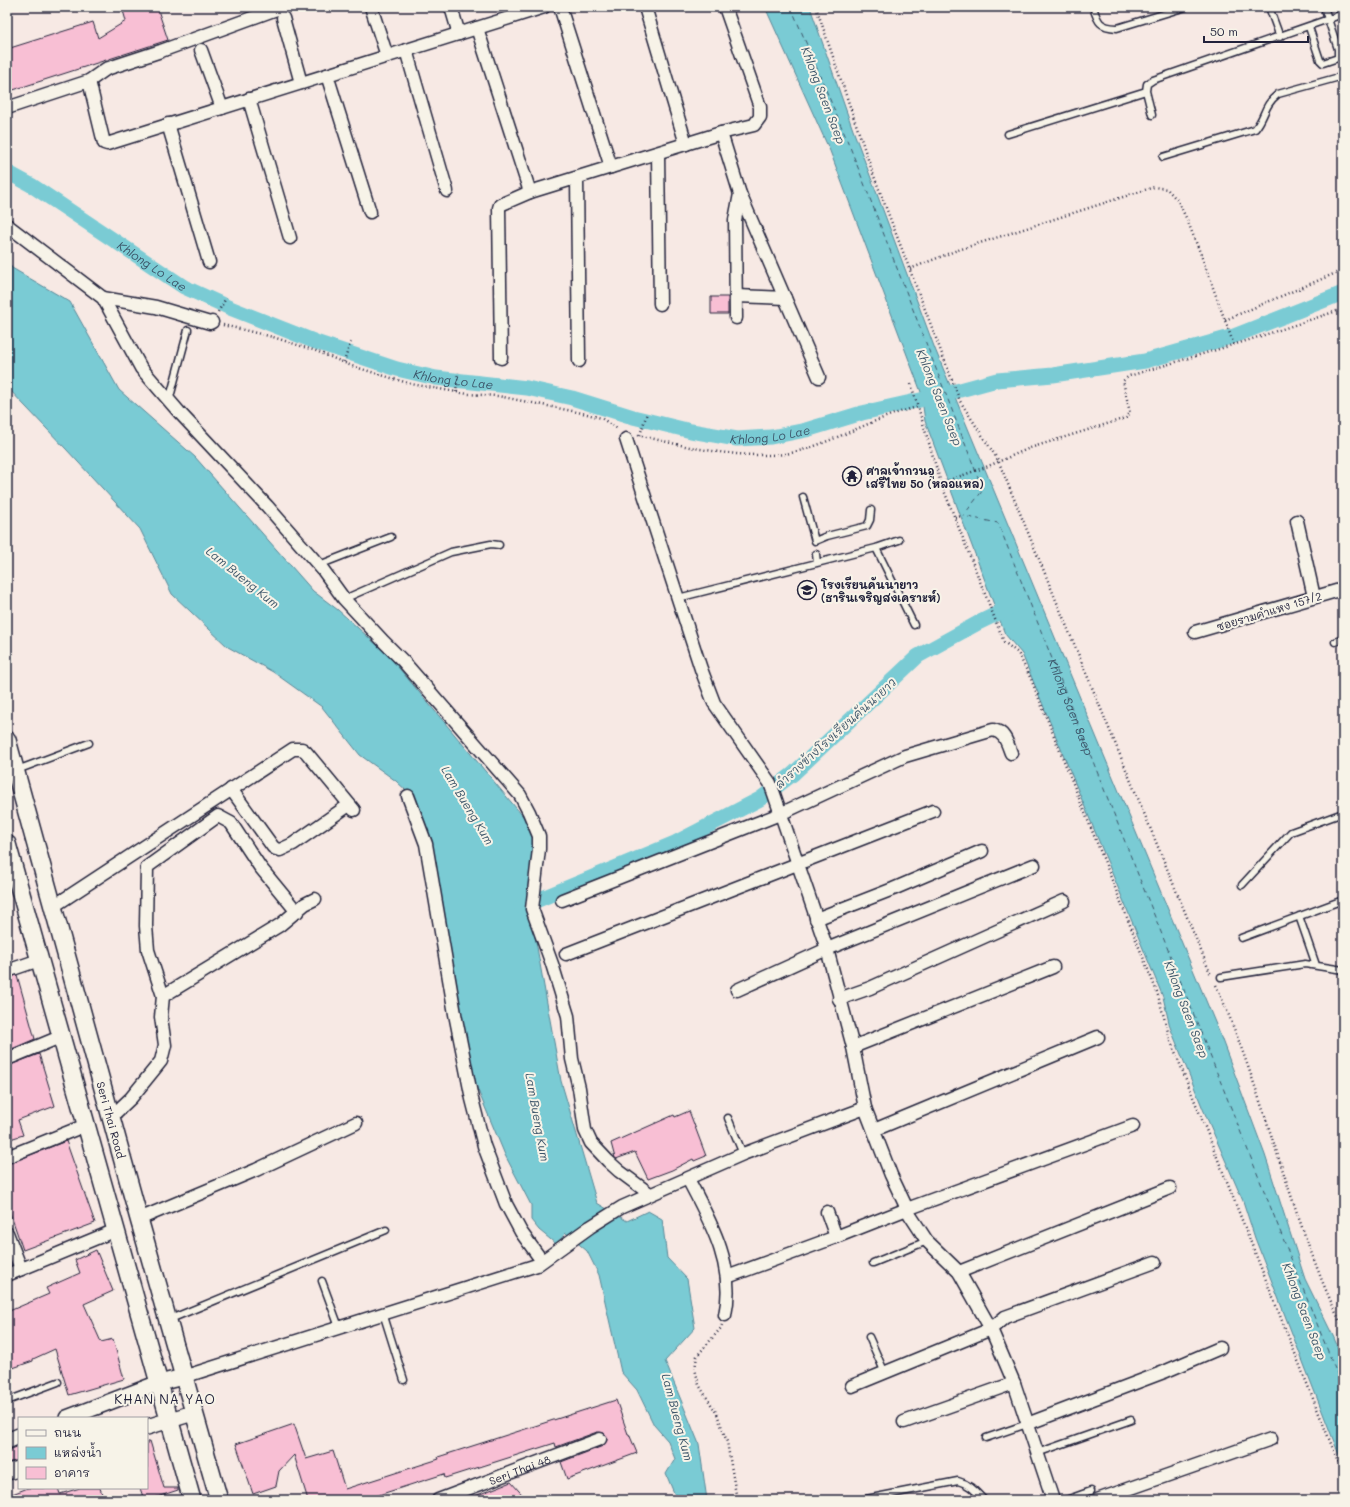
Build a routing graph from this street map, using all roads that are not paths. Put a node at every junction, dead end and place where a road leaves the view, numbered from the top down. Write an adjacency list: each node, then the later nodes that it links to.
1 (371, 7): 20 (street)
2 (451, 7): 16 (street)
3 (560, 7): 36 (street)
4 (645, 7): 33 (street)
5 (725, 7): 31 (street)
6 (1093, 7): 7 (lane)
7 (1186, 7)
8 (1269, 7): 17 (lane)
9 (1324, 7): 13 (lane)
10 (539, 8): 15 (street)
11 (283, 13): 23 (street); 24 (street)
12 (1343, 14): 13 (lane)
13 (1328, 20): 14 (lane); 14 (lane)
14 (1309, 27): 17 (lane)
15 (477, 28): 16 (street); 39 (street)
16 (459, 34): 19 (street)
17 (1280, 37): 25 (lane)
18 (201, 50): 28 (street)
19 (406, 50): 20 (street); 38 (street)
20 (386, 56): 21 (street)
21 (327, 75): 24 (street); 41 (street)
22 (1343, 76): 35 (lane)
23 (89, 81): 27 (street); 30 (street)
24 (301, 83): 26 (street)
25 (1146, 91): 29 (lane); 32 (lane)
26 (249, 99): 28 (street); 43 (street)
27 (7, 108)
28 (222, 108): 30 (street)
29 (1152, 115)
30 (168, 124): 44 (street)
31 (721, 133): 33 (street); 40 (street)
32 (1008, 134)
33 (686, 144): 34 (street)
34 (658, 153): 36 (street); 48 (street)
35 (1163, 157)
36 (611, 167): 37 (street)
37 (577, 178): 39 (street); 53 (street)
38 (448, 191)
39 (530, 192): 52 (street)
40 (740, 194): 45 (street); 47 (street)
41 (370, 212)
42 (7, 225): 46 (street)
43 (290, 238)
44 (209, 262)
45 (736, 296): 47 (street); 49 (street)
46 (103, 298): 50 (street); 55 (street)
47 (785, 298): 54 (street)
48 (660, 304)
49 (736, 318)
50 (214, 319)
51 (188, 330): 55 (lane)
52 (501, 358)
53 (579, 360)
54 (819, 377)
55 (169, 401): 66 (street)
56 (628, 435): 69 (street)
57 (803, 496): 58 (lane)
58 (871, 510)
59 (1297, 521): 68 (street)
60 (391, 537): 66 (lane)
61 (899, 540): 63 (lane)
62 (499, 545): 70 (lane)
63 (876, 548): 65 (lane); 71 (lane)
64 (816, 554): 65 (lane)
65 (817, 562): 69 (lane)
66 (319, 565): 70 (street)
67 (1343, 588): 68 (street, ซอยรามคำแหง 157/2)
68 (1314, 597): 72 (street, ซอยรามคำแหง 157/2)
69 (678, 598): 83 (street)
70 (344, 599): 124 (street)
71 (914, 625)
72 (1195, 632)
73 (1343, 638): 74 (lane)
74 (1335, 642)
75 (7, 740): 78 (main road, Seri Thai Road)
76 (89, 743): 78 (lane)
77 (1011, 753): 83 (street)
78 (16, 771): 93 (main road, Seri Thai Road)
79 (231, 789): 79 (street); 93 (street)
80 (408, 796): 133 (street)
81 (934, 811): 86 (street)
82 (1343, 813): 88 (lane)
83 (780, 814): 86 (street); 90 (street)
84 (7, 844): 100 (main road)
85 (982, 851): 96 (street)
86 (796, 863): 96 (street); 99 (street)
87 (1034, 865): 98 (street)
88 (1242, 885)
89 (315, 899): 94 (street)
90 (562, 900)
91 (1343, 900): 95 (lane)
92 (1064, 901): 108 (street)
93 (54, 906): 114 (main road, Seri Thai Road)
94 (297, 912): 107 (street); 107 (street)
95 (1299, 916): 97 (lane); 101 (lane)
96 (816, 919): 98 (street)
97 (1242, 938)
98 (826, 949): 106 (street); 108 (street)
99 (566, 954)
100 (39, 960): 104 (street); 109 (main road)
101 (1316, 965): 103 (lane); 105 (lane)
102 (1052, 967): 111 (street)
103 (1343, 970)
104 (7, 971)
105 (1221, 977)
106 (737, 990)
107 (163, 996): 114 (street)
108 (840, 999): 111 (street)
109 (60, 1037): 112 (street); 117 (main road)
110 (1098, 1037): 119 (street)
111 (853, 1047): 113 (street)
112 (7, 1058)
113 (866, 1108): 119 (street); 120 (street)
114 (111, 1117): 127 (main road, Seri Thai Road)
115 (728, 1118): 120 (lane)
116 (356, 1123): 127 (street)
117 (86, 1125): 121 (street); 128 (main road)
118 (1133, 1126): 125 (street)
119 (874, 1130): 125 (street)
120 (743, 1154): 122 (street)
121 (7, 1157)
122 (688, 1179): 124 (street); 139 (street)
123 (1170, 1188): 137 (street)
124 (650, 1194): 133 (street)
125 (907, 1209): 131 (street); 132 (street)
126 (827, 1212): 131 (street)
127 (138, 1219): 143 (main road, Seri Thai Road)
128 (116, 1230): 136 (street); 152 (main road)
129 (386, 1230): 143 (lane)
130 (7, 1234): 136 (street)
131 (836, 1237): 139 (street)
132 (927, 1241): 135 (lane); 137 (street)
133 (544, 1259): 141 (street)
134 (1155, 1262): 145 (street)
135 (873, 1263)
136 (21, 1269): 138 (street)
137 (959, 1272): 145 (street)
138 (7, 1275)
139 (727, 1277): 142 (street)
140 (322, 1281): 144 (lane)
141 (382, 1313): 144 (street); 150 (lane)
142 (725, 1315)
143 (167, 1320): 149 (main road, Seri Thai Road)
144 (339, 1327): 149 (street)
145 (991, 1329): 148 (street); 153 (street)
146 (869, 1337): 148 (lane)
147 (1220, 1348): 161 (street)
148 (885, 1373): 154 (street)
149 (183, 1377): 152 (street); 156 (main road, Seri Thai Road)
150 (404, 1380)
151 (58, 1382): 155 (lane)
152 (159, 1383): 157 (street); 158 (main road)
153 (1014, 1383): 160 (street); 161 (street)
154 (852, 1386)
155 (7, 1401)
156 (193, 1413): 158 (street); 171 (main road, Seri Thai Road)
157 (70, 1417)
158 (169, 1420): 162 (street); 170 (main road)
159 (1131, 1420): 166 (lane)
160 (904, 1422)
161 (1027, 1424): 163 (lane); 166 (street)
162 (148, 1427)
163 (986, 1438)
164 (600, 1439): 172 (street, Seri Thai 48)
165 (1271, 1439): 169 (street)
166 (1037, 1453): 175 (street)
167 (18, 1469): 168 (street)
168 (7, 1472)
169 (1094, 1495): 176 (lane)
170 (192, 1500)
171 (218, 1500)
172 (438, 1500)
173 (861, 1500): 174 (lane)
174 (984, 1500)
175 (1053, 1500)
176 (1066, 1500)

